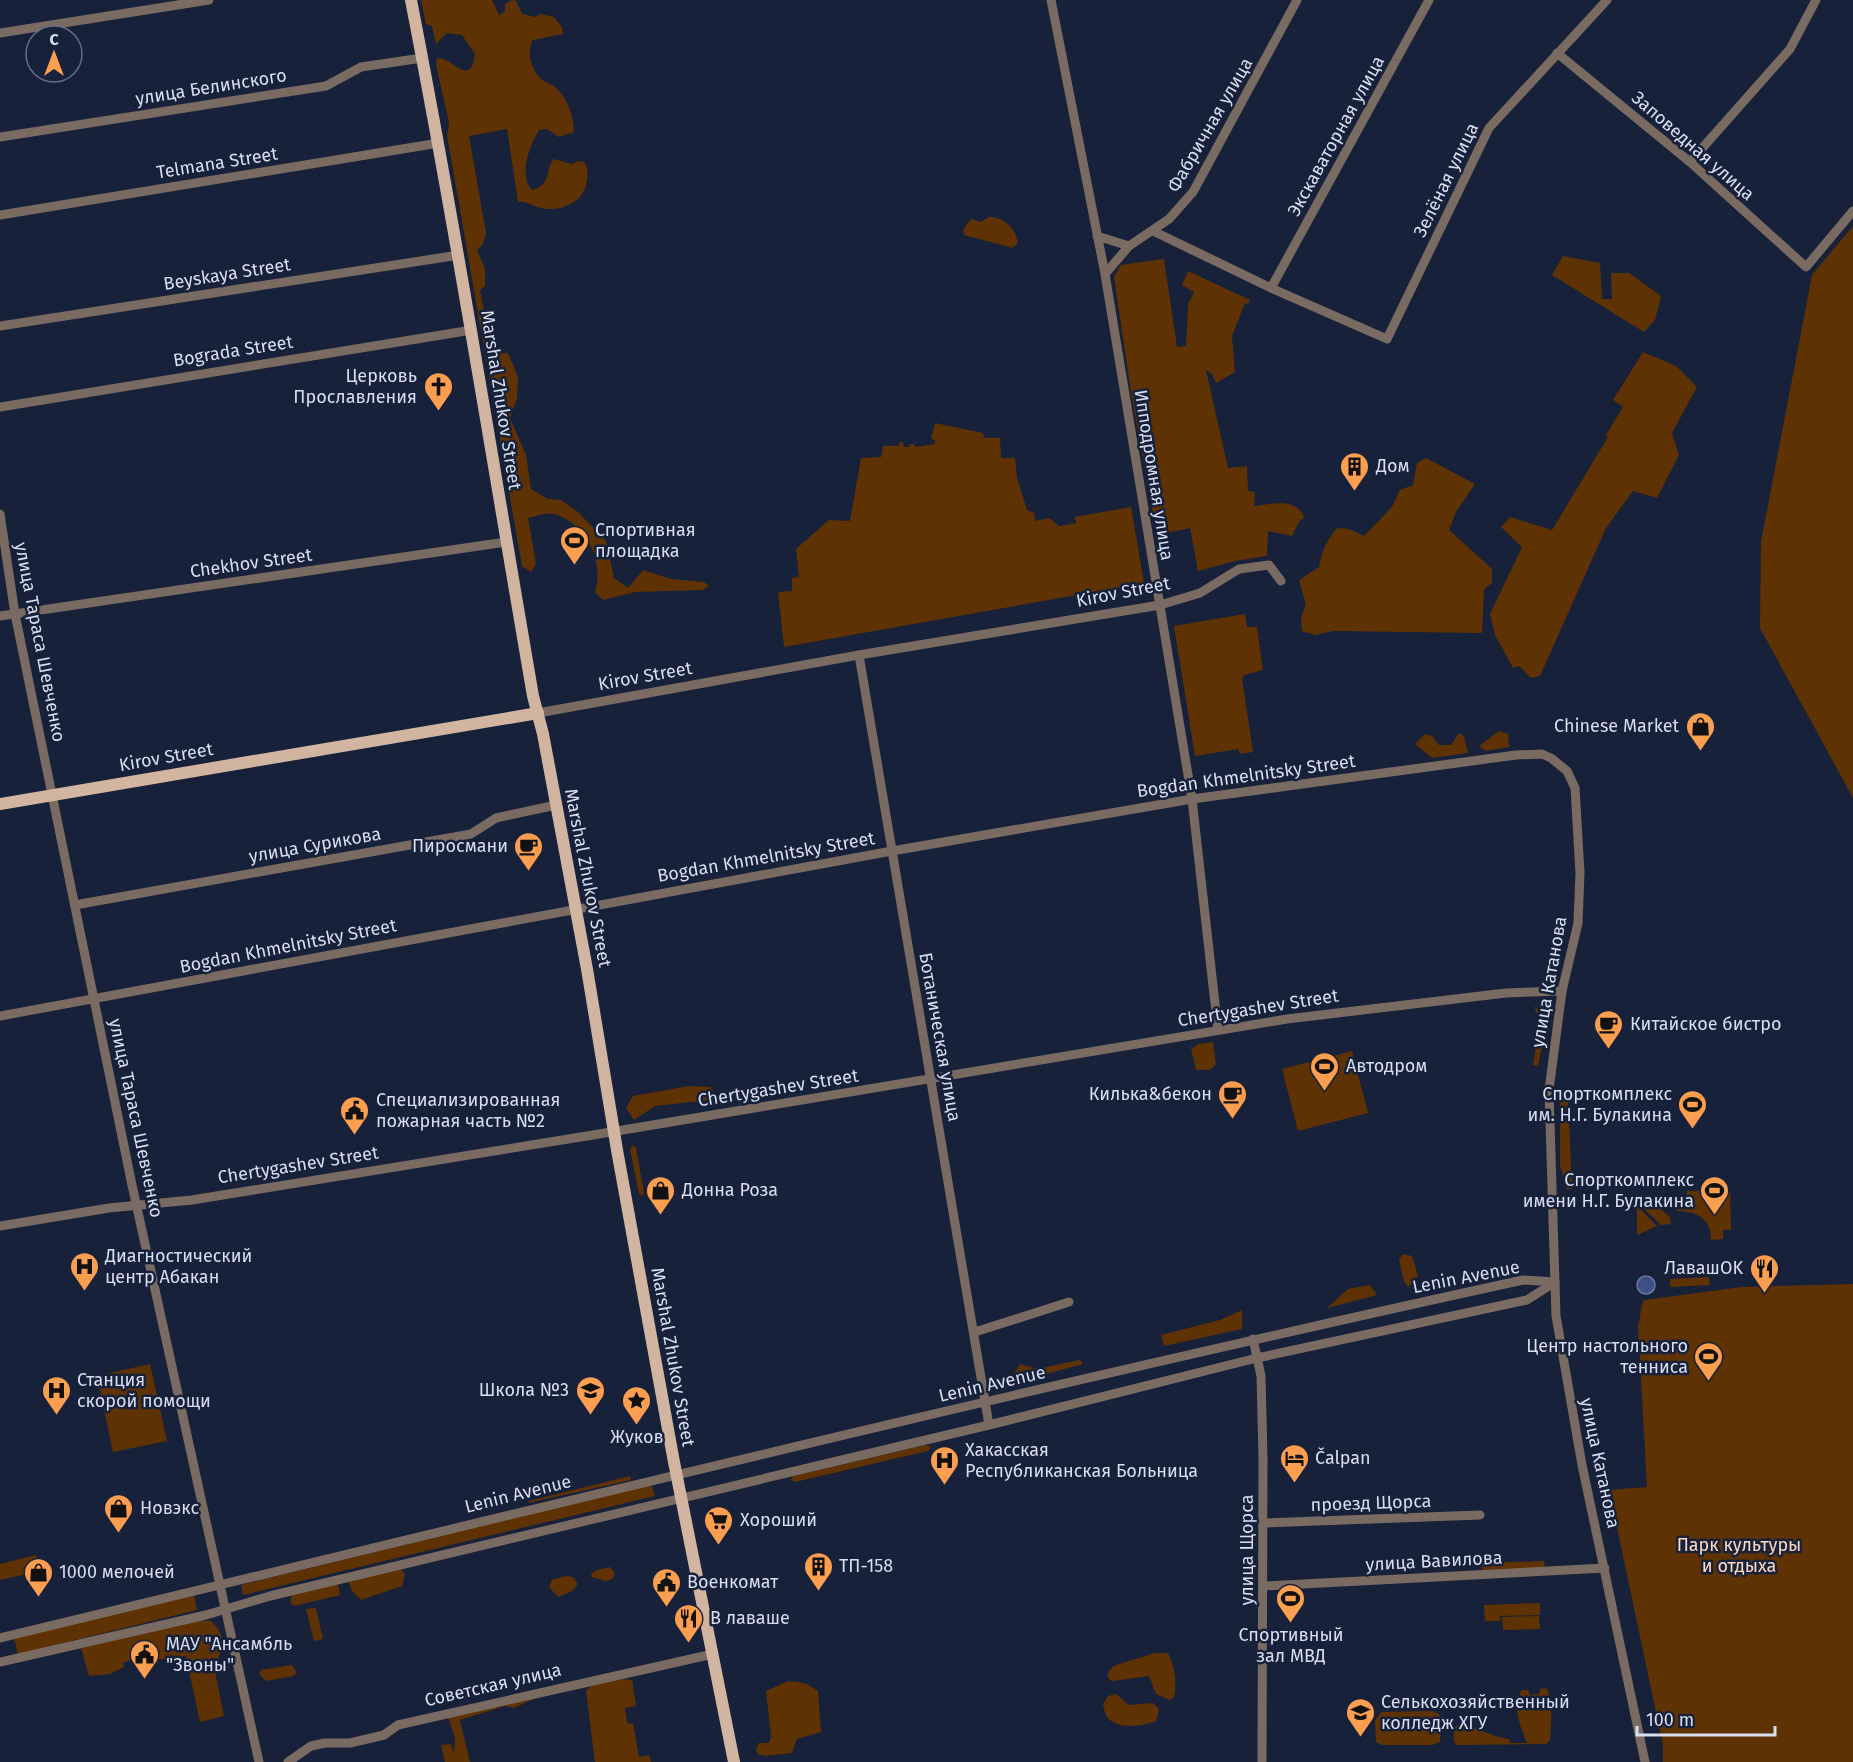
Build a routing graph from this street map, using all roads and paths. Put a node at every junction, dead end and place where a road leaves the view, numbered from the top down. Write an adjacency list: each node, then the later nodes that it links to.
1 (209, 0): 8 (street)
2 (411, 0): 10 (main road, Marshal Zhukov Street)
3 (1051, 0): 17 (street, Ипподромная улица)
4 (1298, 0): 16 (street, Фабричная улица)
5 (1429, 0): 21 (street, Экскаваторная улица)
6 (1607, 0): 9 (street, Зелёная улица)
7 (1816, 0): 13 (street)
8 (0, 33)
9 (1557, 53): 13 (street, Заповедная улица); 21 (street, Зелёная улица)
10 (422, 58): 11 (street, улица Белинского); 12 (main road, Marshal Zhukov Street)
11 (0, 136)
12 (439, 143): 15 (street, Telmana Street); 19 (main road, Marshal Zhukov Street)
13 (1690, 162): 14 (street, Заповедная улица)
14 (1853, 211)
15 (0, 215)
16 (1153, 231): 18 (street, Фабричная улица); 21 (street)
17 (1097, 237): 18 (street); 20 (street, Ипподромная улица)
18 (1129, 246): 20 (street, Фабричная улица)
19 (459, 255): 22 (street, Beyskaya Street); 23 (main road, Marshal Zhukov Street)
20 (1105, 274): 28 (street, Ипподромная улица)
21 (1271, 288)
22 (0, 326)
23 (472, 330): 24 (street, Bograda Street); 26 (main road, Marshal Zhukov Street)
24 (0, 407)
25 (0, 514): 29 (street, улица Тараса Шевченко)
26 (506, 542): 29 (street, Chekhov Street); 32 (main road, Marshal Zhukov Street)
27 (1281, 581): 28 (street, Kirov Street)
28 (1160, 605): 31 (street, Kirov Street); 35 (street, Ипподромная улица)
29 (15, 614): 30 (street, Chekhov Street); 34 (street, улица Тараса Шевченко)
30 (0, 616)
31 (859, 655): 32 (street, Kirov Street); 38 (street, Ботаническая улица)
32 (538, 713): 34 (main road, Kirov Street); 37 (main road, Marshal Zhukov Street)
33 (1542, 754): 35 (street, Bogdan Khmelnitsky Street); 41 (street, улица Катанова)
34 (53, 794): 36 (main road, Kirov Street); 39 (street, улица Тараса Шевченко)
35 (1192, 799): 38 (street, Bogdan Khmelnitsky Street); 44 (street, Ипподромная улица)
36 (0, 804)
37 (556, 805): 39 (street, улица Сурикова); 40 (main road, Marshal Zhukov Street)
38 (892, 851): 40 (street, Bogdan Khmelnitsky Street); 45 (street, Ботаническая улица)
39 (75, 904): 42 (street, улица Тараса Шевченко)
40 (575, 909): 42 (street, Bogdan Khmelnitsky Street); 46 (main road, Marshal Zhukov Street)
41 (1562, 991): 44 (street, Chertygashev Street); 49 (street, улица Катанова)
42 (94, 999): 43 (street, Bogdan Khmelnitsky Street); 47 (street, улица Тараса Шевченко)
43 (0, 1016)
44 (1218, 1030): 45 (street, Chertygashev Street)
45 (930, 1079): 46 (street, Chertygashev Street); 51 (street, Ботаническая улица)
46 (614, 1132): 47 (street, Chertygashev Street); 56 (main road, Marshal Zhukov Street)
47 (137, 1205): 48 (street, Chertygashev Street); 61 (street, улица Тараса Шевченко)
48 (0, 1226)
49 (1555, 1282): 52 (street, Lenin Avenue); 53 (street, Lenin Avenue); 60 (street, улица Катанова)
50 (1069, 1302): 51 (street)
51 (975, 1332): 54 (street, Ботаническая улица)
52 (1253, 1339): 53 (street, улица Щорса); 54 (street, Lenin Avenue)
53 (1257, 1358): 55 (street, Lenin Avenue); 59 (street, улица Щорса)
54 (986, 1403): 55 (street, Ботаническая улица); 56 (street, Lenin Avenue)
55 (989, 1425): 57 (street, Lenin Avenue)
56 (676, 1473): 57 (main road, Marshal Zhukov Street); 61 (street, Lenin Avenue)
57 (681, 1497): 63 (street, Lenin Avenue); 65 (main road, Marshal Zhukov Street)
58 (1480, 1515): 59 (street, проезд Щорса)
59 (1263, 1523): 62 (street, улица Щорса)
60 (1605, 1568): 62 (street, улица Вавилова); 71 (street, улица Катанова)
61 (220, 1585): 63 (street, улица Тараса Шевченко); 64 (street, Lenin Avenue)
62 (1264, 1586): 70 (street, улица Щорса)
63 (225, 1610): 66 (street, Lenin Avenue); 67 (street, улица Тараса Шевченко)
64 (0, 1638)
65 (712, 1654): 68 (street, Советская улица); 69 (main road, Marshal Zhukov Street)
66 (0, 1662)
67 (259, 1762)
68 (288, 1762)
69 (734, 1762)
70 (1262, 1762)
71 (1645, 1762)

